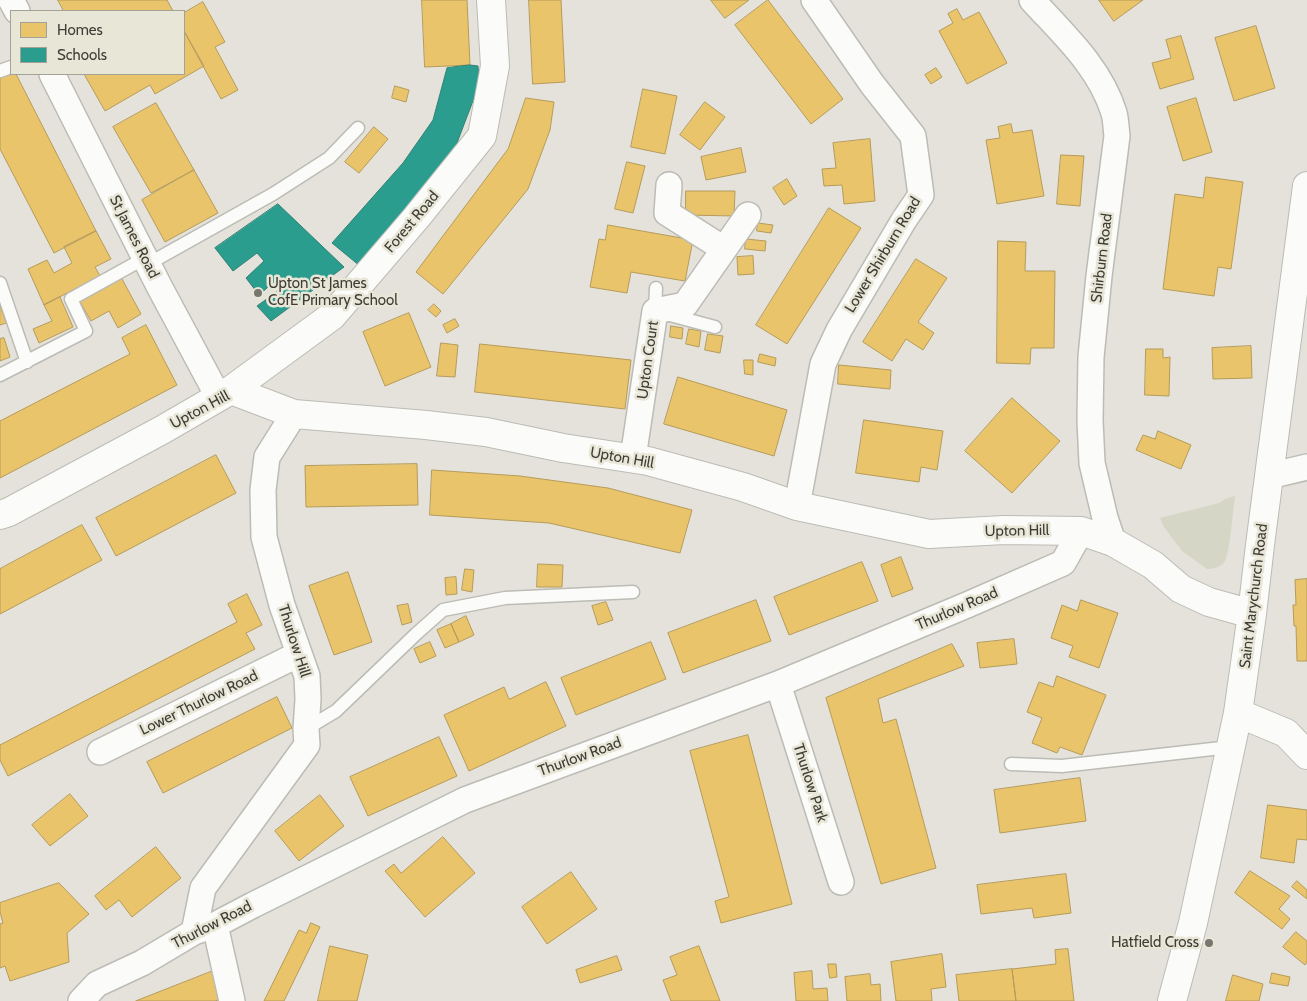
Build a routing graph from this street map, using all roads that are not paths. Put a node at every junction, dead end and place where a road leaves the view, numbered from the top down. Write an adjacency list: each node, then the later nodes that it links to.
1 (491, 0): 17 (street, Forest Road)
2 (814, 0): 22 (street, Lower Shirburn Road)
3 (1032, 0): 25 (street, Shirburn Road)
4 (53, 75): 11 (street, St James Road)
5 (358, 128): 11 (lane)
6 (669, 185): 10 (street)
7 (1307, 186): 9 (street, Saint Marychurch Road)
8 (748, 215): 10 (street, Upton Court)
9 (1305, 216): 21 (street, Saint Marychurch Road)
10 (724, 249): 13 (street, Upton Court)
11 (147, 261): 15 (lane); 17 (street, St James Road)
12 (0, 283): 15 (lane)
13 (655, 300): 14 (lane); 19 (street, Upton Court)
14 (715, 328)
15 (27, 362): 16 (lane)
16 (0, 375)
17 (225, 394): 18 (street, Upton Hill); 23 (street, Upton Hill)
18 (294, 414): 19 (street, Upton Hill); 28 (street, Thurlow Hill)
19 (633, 458): 22 (street, Upton Hill)
20 (1307, 467): 21 (street)
21 (1269, 476): 27 (street, Saint Marychurch Road)
22 (797, 506): 24 (street, Upton Hill)
23 (0, 515)
24 (1081, 531): 25 (street, Upton Hill); 29 (street, Thurlow Road)
25 (1113, 542): 27 (street, Upton Hill)
26 (634, 592): 31 (lane)
27 (1252, 614): 30 (street, Saint Marychurch Road)
28 (299, 654): 31 (street, Thurlow Hill); 33 (street, Lower Thurlow Road)
29 (778, 684): 36 (street, Thurlow Park); 37 (street, Thurlow Road)
30 (1238, 713): 32 (street, Saint Marychurch Road); 34 (street)
31 (306, 729): 37 (street, Thurlow Hill)
32 (1230, 747): 35 (lane); 40 (street, Saint Marychurch Road)
33 (100, 752)
34 (1307, 755)
35 (1011, 764)
36 (841, 882)
37 (204, 929): 38 (street, Thurlow Road); 39 (street)
38 (81, 1001)
39 (232, 1001)
40 (1172, 1001)

